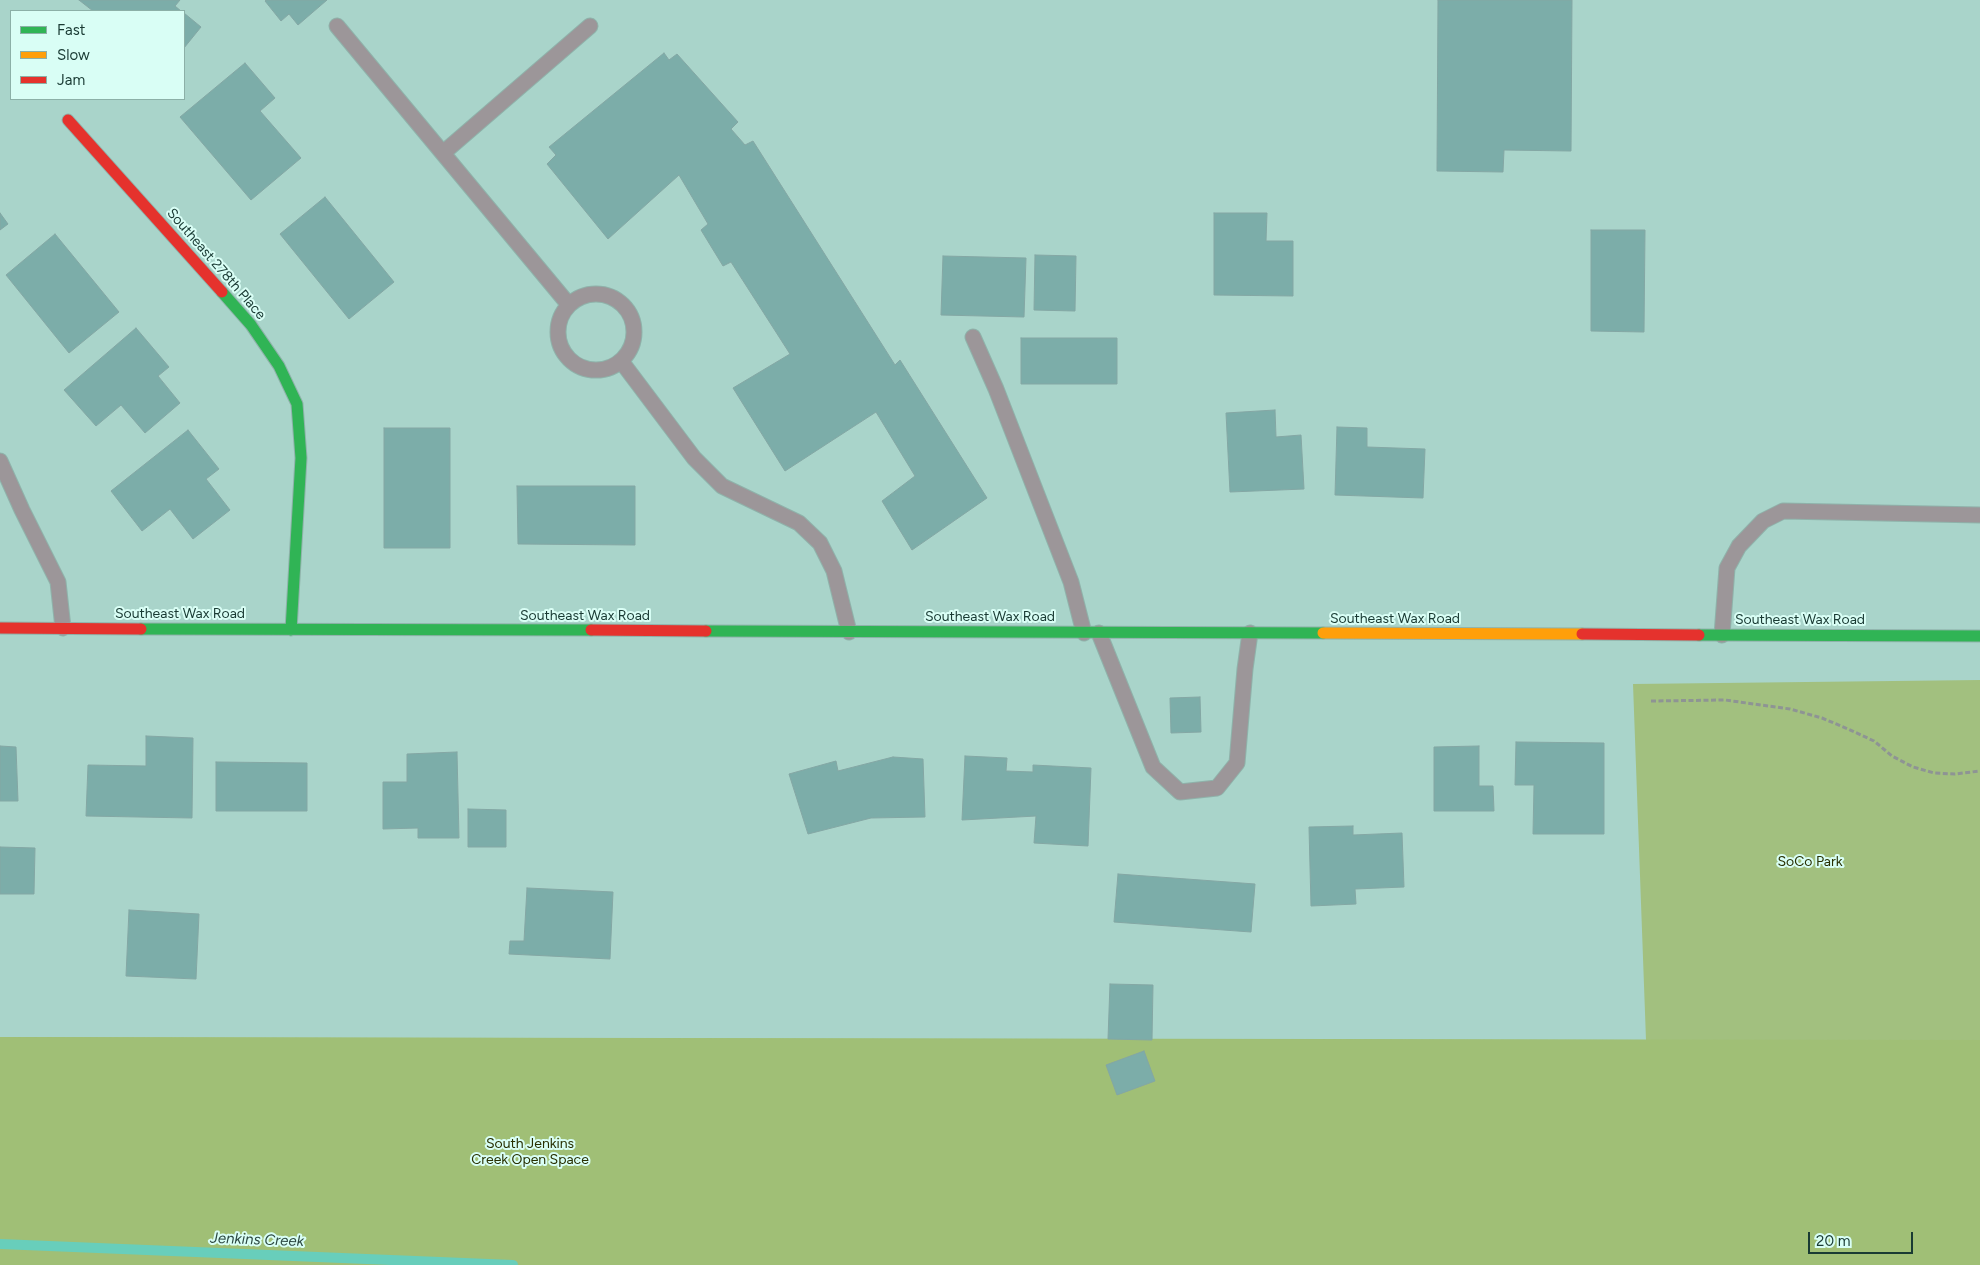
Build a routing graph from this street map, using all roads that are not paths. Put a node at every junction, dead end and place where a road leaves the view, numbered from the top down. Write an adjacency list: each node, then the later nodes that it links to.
1 (337, 26): 4 (lane)
2 (590, 26): 4 (lane)
3 (68, 120): 12 (street, Southeast 278th Place)
4 (443, 153): 5 (lane)
5 (569, 305): 7 (lane); 7 (lane)
6 (973, 337): 14 (lane)
7 (621, 361): 13 (lane)
8 (0, 461): 11 (lane)
9 (1980, 515): 17 (lane)
10 (0, 628): 11 (street, Southeast Wax Road)
11 (63, 628): 12 (street, Southeast Wax Road)
12 (291, 630): 13 (street, Southeast Wax Road)
13 (848, 632): 14 (street, Southeast Wax Road)
14 (1084, 633): 15 (street, Southeast Wax Road)
15 (1099, 633): 16 (street, Southeast Wax Road); 16 (lane)
16 (1250, 633): 17 (street, Southeast Wax Road)
17 (1722, 635): 18 (street, Southeast Wax Road)
18 (1980, 636)

